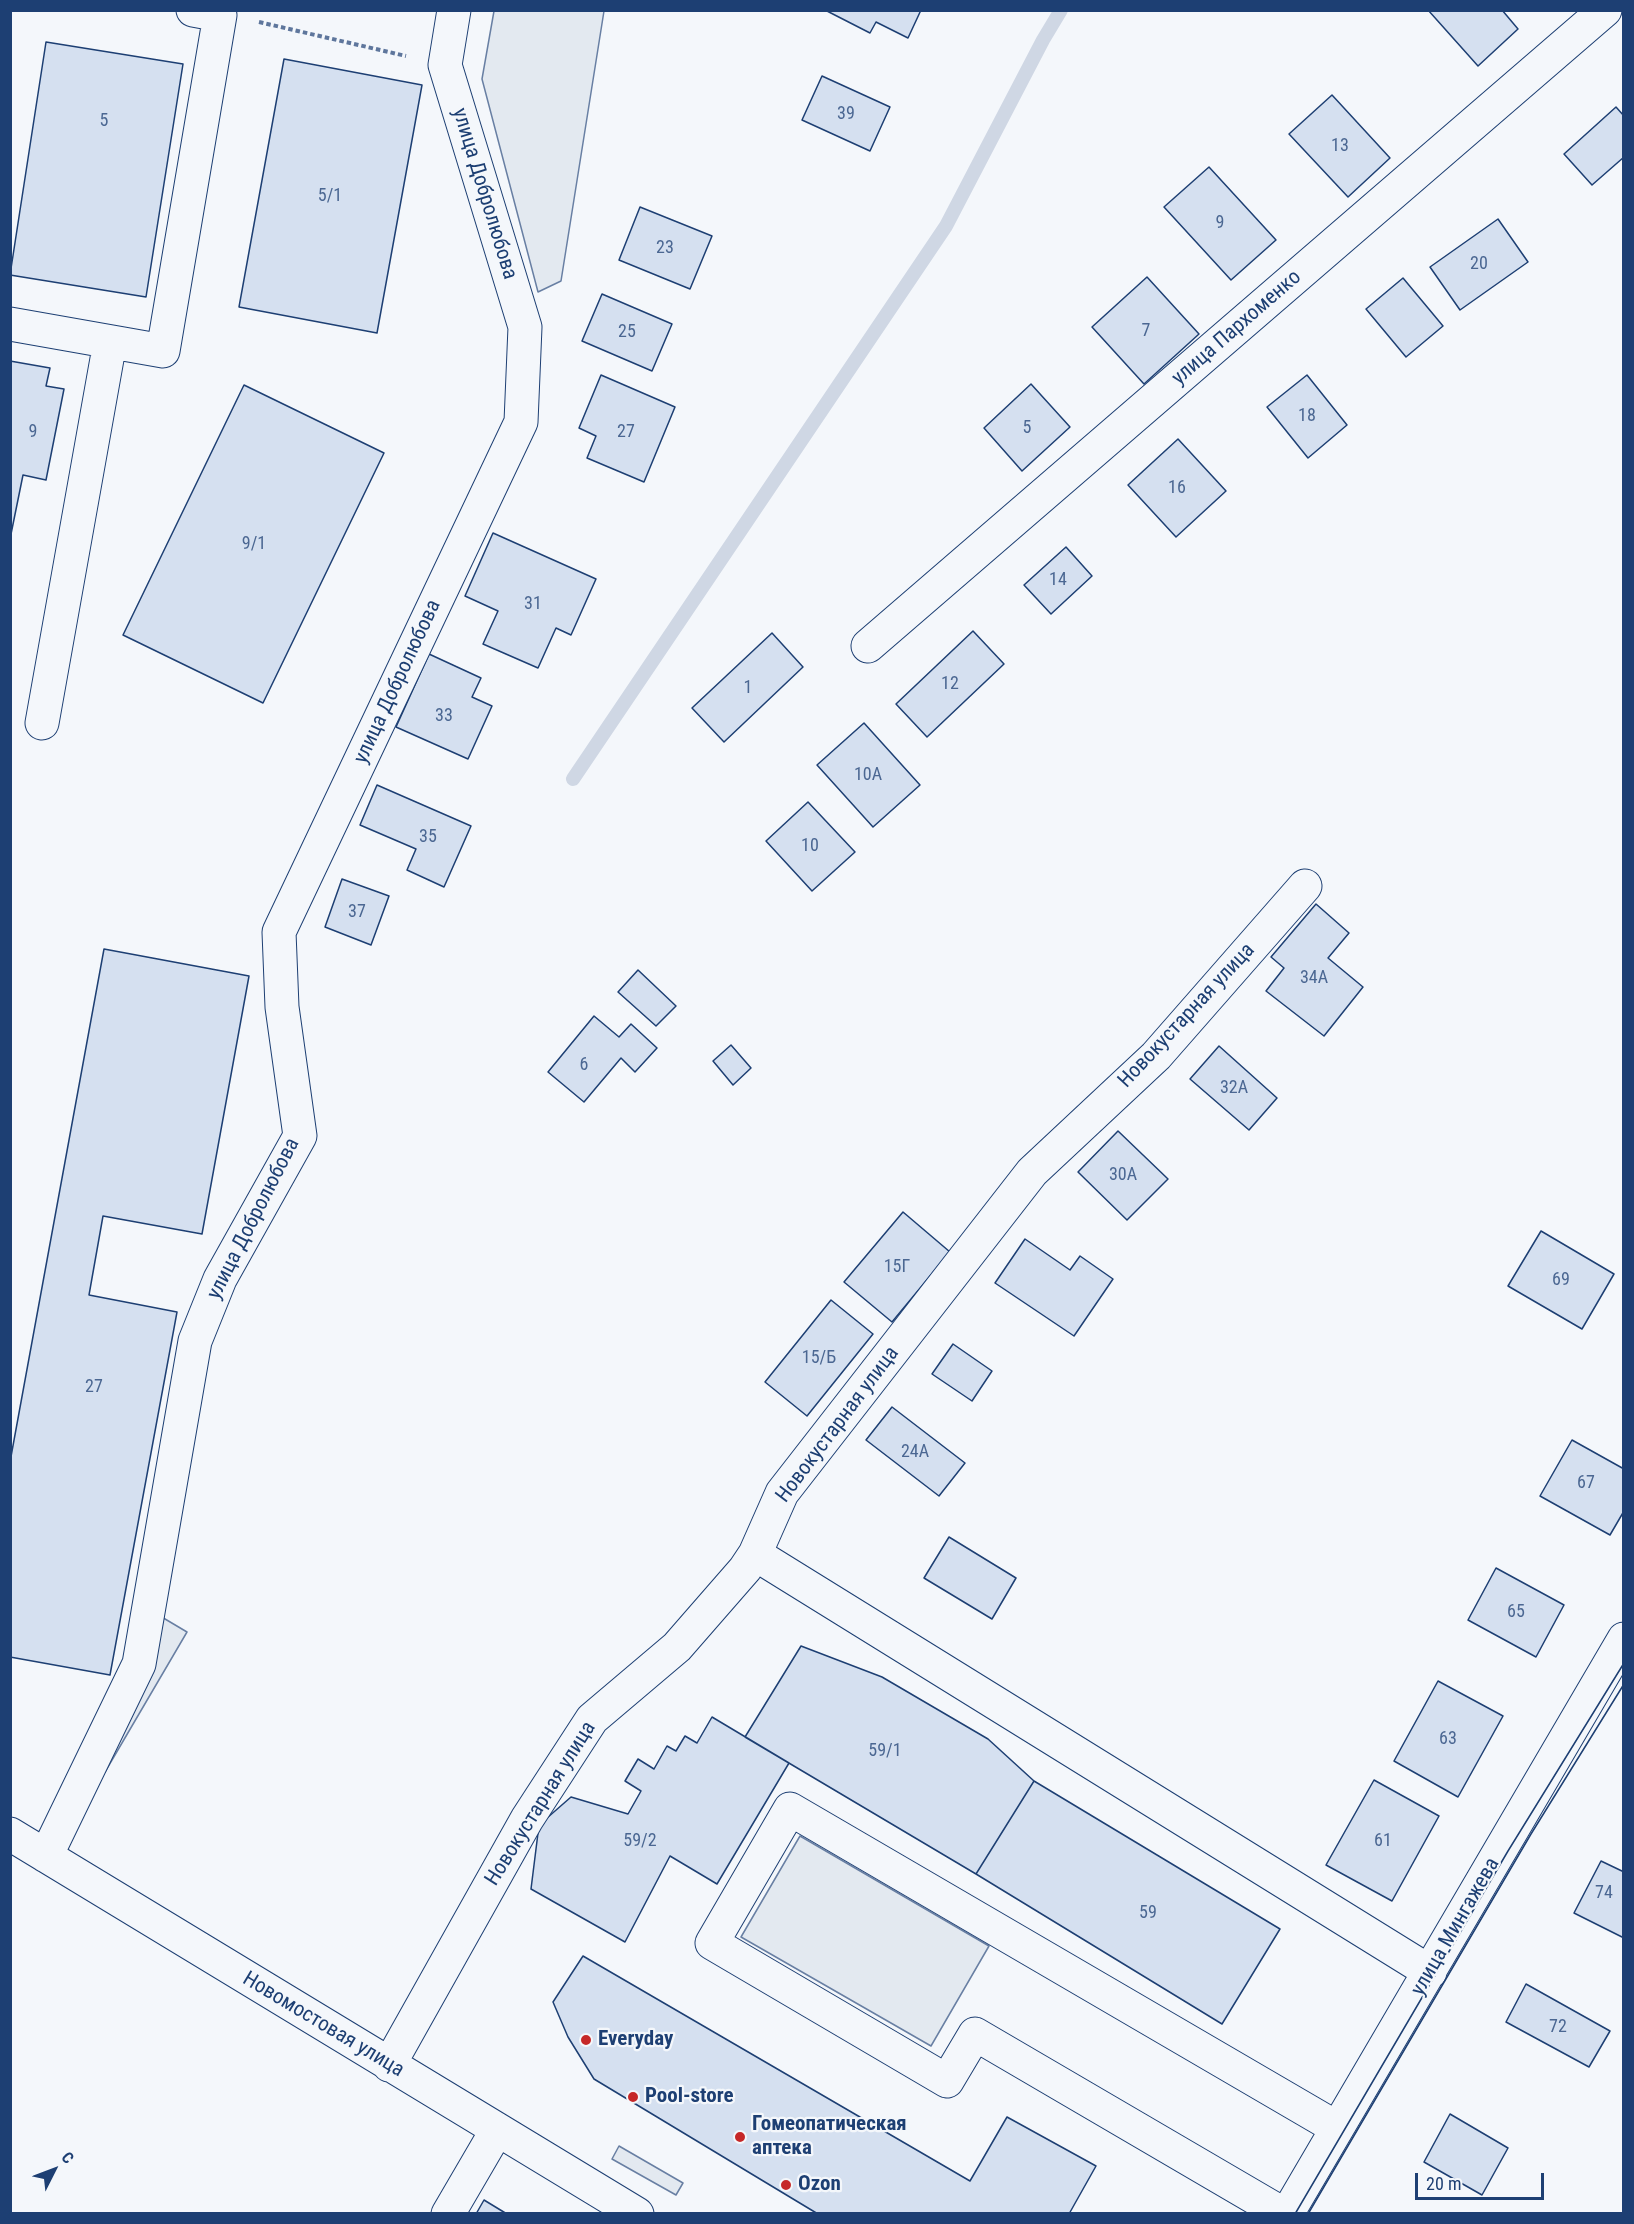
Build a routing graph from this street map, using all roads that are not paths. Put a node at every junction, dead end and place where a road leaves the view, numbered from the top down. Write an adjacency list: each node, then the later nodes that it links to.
1 (193, 10): 5 (street)
2 (454, 10): 12 (street, улица Добролюбова)
3 (1605, 10): 6 (street, улица Пархоменко)
4 (10, 324): 5 (street)
5 (110, 342): 7 (street)
6 (868, 646)
7 (42, 723)
8 (1305, 886): 9 (street, Новокустарная улица)
9 (756, 1554): 13 (street); 14 (street, Новокустарная улица)
10 (1623, 1639): 13 (street, улица Мингажева)
11 (10, 1834): 12 (street, Новомостовая улица)
12 (46, 1856): 14 (street, Новомостовая улица)
13 (1430, 1972): 15 (street, улица Мингажева)
14 (389, 2065): 16 (street, Новомостовая улица)
15 (1337, 2128): 19 (street); 20 (street, улица Мингажева)
16 (497, 2130): 17 (street); 18 (street, Новомостовая улица)
17 (448, 2214)
18 (637, 2214)
19 (1283, 2214)
20 (1287, 2214)

